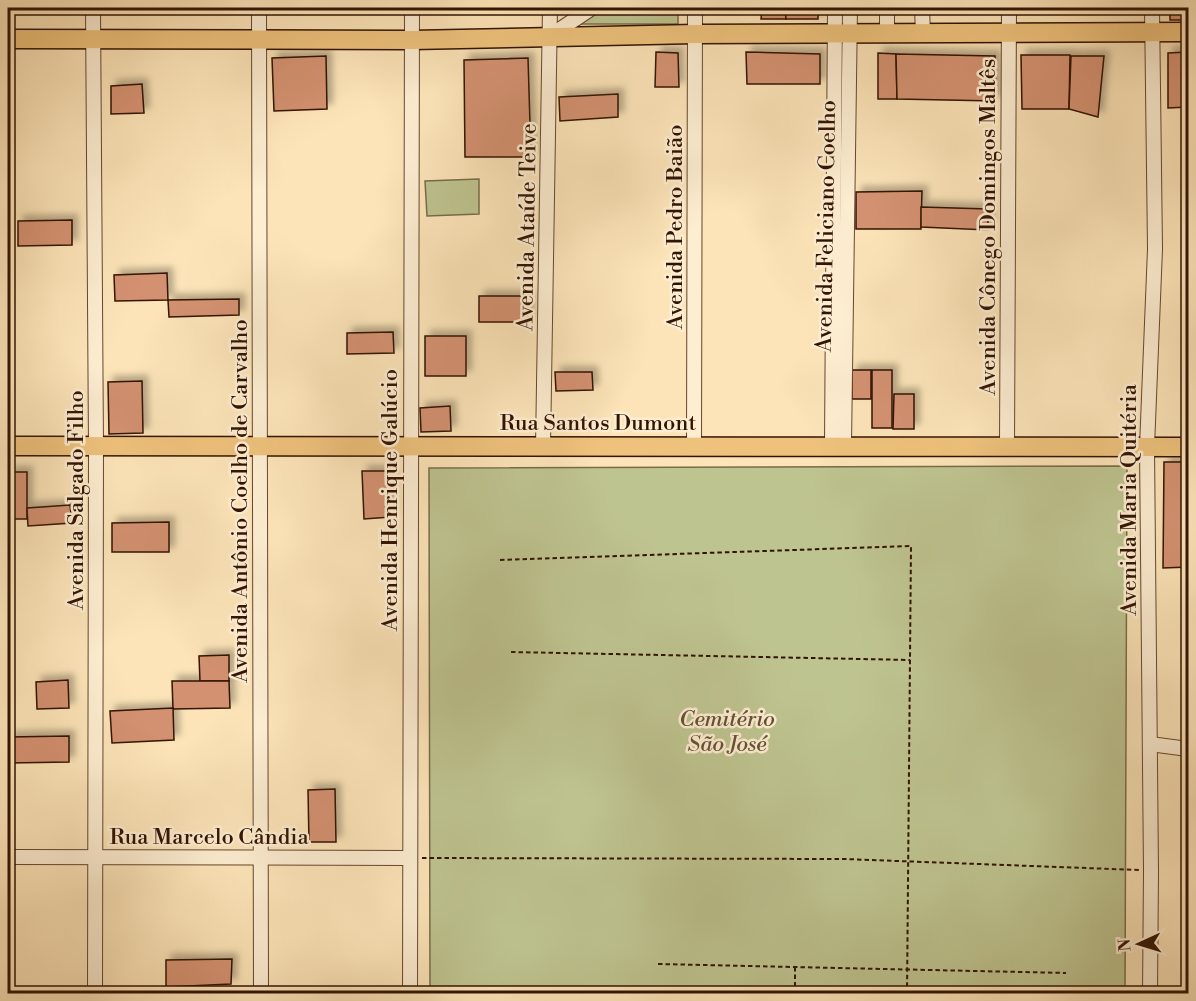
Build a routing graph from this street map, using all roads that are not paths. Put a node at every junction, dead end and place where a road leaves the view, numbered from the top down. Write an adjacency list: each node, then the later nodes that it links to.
1 (93, 8): 22 (street, Avenida Salgado Filho)
2 (260, 8): 23 (street, Avenida Antônio Coelho de Carvalho)
3 (412, 8): 24 (street, Avenida Henrique Galúcio)
4 (550, 8): 20 (street, Avenida Ataíde Teive)
5 (592, 8): 20 (street)
6 (695, 8): 16 (street, Avenida Pedro Baião)
7 (835, 8): 17 (street, Avenida Feliciano Coelho)
8 (849, 8): 17 (street, Avenida Feliciano Coelho)
9 (887, 8): 18 (street)
10 (922, 8): 19 (street)
11 (1009, 8): 13 (street, Avenida Cônego Domingos Maltês)
12 (1152, 8): 14 (street, Avenida Maria Quitéria)
13 (1010, 33): 14 (main road); 19 (main road); 32 (street, Avenida Cônego Domingos Maltês)
14 (1152, 33): 15 (main road); 33 (street, Avenida Maria Quitéria)
15 (1188, 33)
16 (695, 34): 17 (main road); 20 (main road); 27 (street, Avenida Pedro Baião)
17 (842, 34): 18 (main road); 25 (street, Avenida Feliciano Coelho)
18 (887, 34): 19 (main road)
19 (923, 34)
20 (550, 36): 24 (main road); 31 (street, Avenida Ataíde Teive)
21 (8, 39): 22 (main road)
22 (94, 40): 23 (main road); 28 (street, Avenida Salgado Filho)
23 (260, 40): 24 (main road); 29 (street, Avenida Antônio Coelho de Carvalho)
24 (412, 40): 30 (street, Avenida Henrique Galúcio)
25 (838, 445): 27 (main road, Rua Santos Dumont); 32 (main road, Rua Santos Dumont)
26 (8, 446): 28 (main road, Rua Santos Dumont)
27 (694, 446): 31 (main road, Rua Santos Dumont)
28 (96, 447): 29 (main road, Rua Santos Dumont); 39 (street, Avenida Salgado Filho)
29 (260, 447): 30 (main road, Rua Santos Dumont); 38 (street, Avenida Antônio Coelho de Carvalho)
30 (410, 447): 31 (main road, Rua Santos Dumont); 40 (street, Avenida Henrique Galúcio)
31 (543, 447)
32 (1007, 447): 33 (main road, Rua Santos Dumont)
33 (1147, 447): 34 (main road, Rua Santos Dumont); 35 (street, Avenida Maria Quitéria)
34 (1188, 447)
35 (1150, 744): 36 (street); 44 (street, Avenida Maria Quitéria)
36 (1188, 749)
37 (8, 856): 39 (street, Rua Marcelo Cândia)
38 (261, 856): 39 (street, Rua Marcelo Cândia); 40 (street, Rua Marcelo Cândia); 42 (street, Avenida Antônio Coelho de Carvalho)
39 (95, 857): 41 (street, Avenida Salgado Filho)
40 (410, 858): 43 (street, Avenida Henrique Galúcio)
41 (95, 993)
42 (261, 993)
43 (410, 993)
44 (1150, 993)

